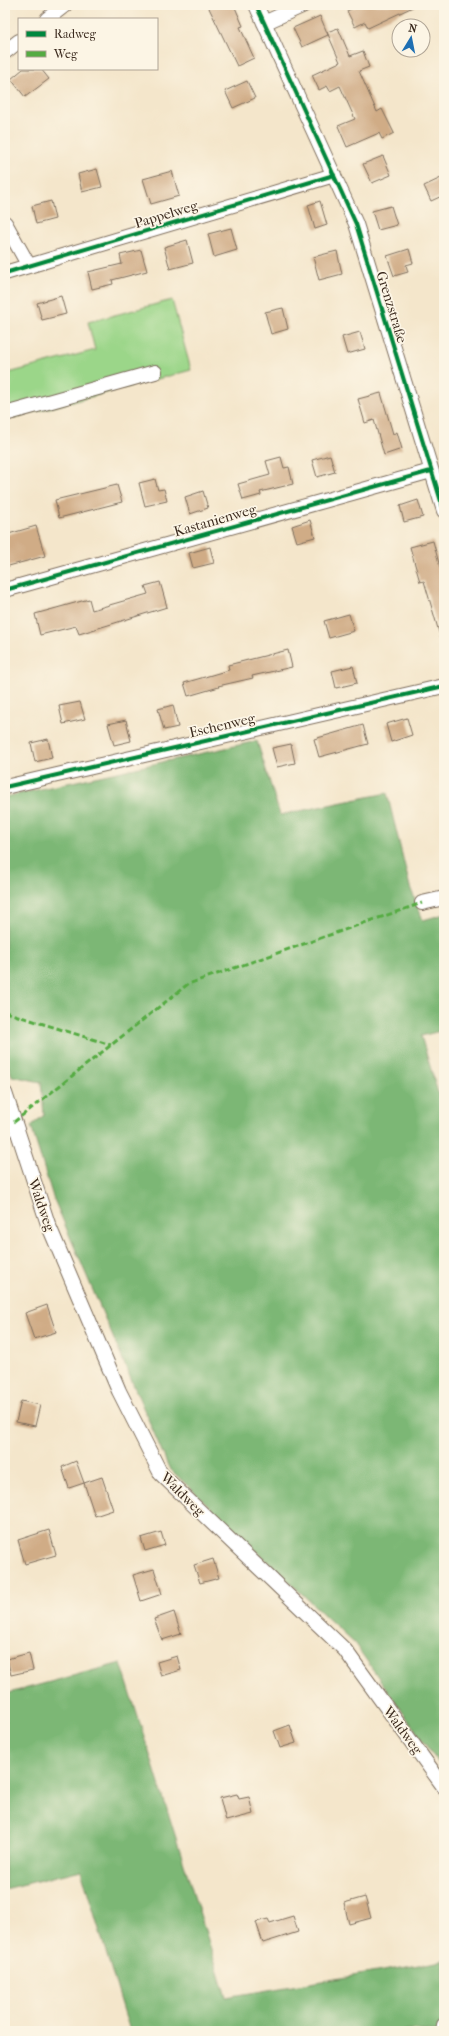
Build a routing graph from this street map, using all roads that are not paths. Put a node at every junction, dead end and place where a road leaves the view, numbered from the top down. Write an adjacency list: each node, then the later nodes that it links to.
1 (65, 5): 4 (street)
2 (256, 5): 5 (street, Grenzstraße)
3 (304, 5): 5 (street)
4 (48, 18)
5 (264, 23): 8 (street, Grenzstraße)
6 (18, 42): 7 (street)
7 (5, 52)
8 (334, 176): 10 (street, Pappelweg); 14 (street, Grenzstraße)
9 (5, 223): 10 (street)
10 (29, 266): 11 (street, Pappelweg)
11 (5, 273)
12 (155, 372): 13 (street)
13 (5, 414)
14 (431, 471): 15 (street, Grenzstraße); 16 (street, Kastanienweg)
15 (444, 511)
16 (5, 590)
17 (444, 686): 18 (street, Eschenweg)
18 (5, 786)
19 (444, 898): 20 (street)
20 (422, 903)
21 (5, 1093): 22 (street, Waldweg)
22 (444, 1787)
23 (444, 2025): 24 (street)
24 (443, 2031)

